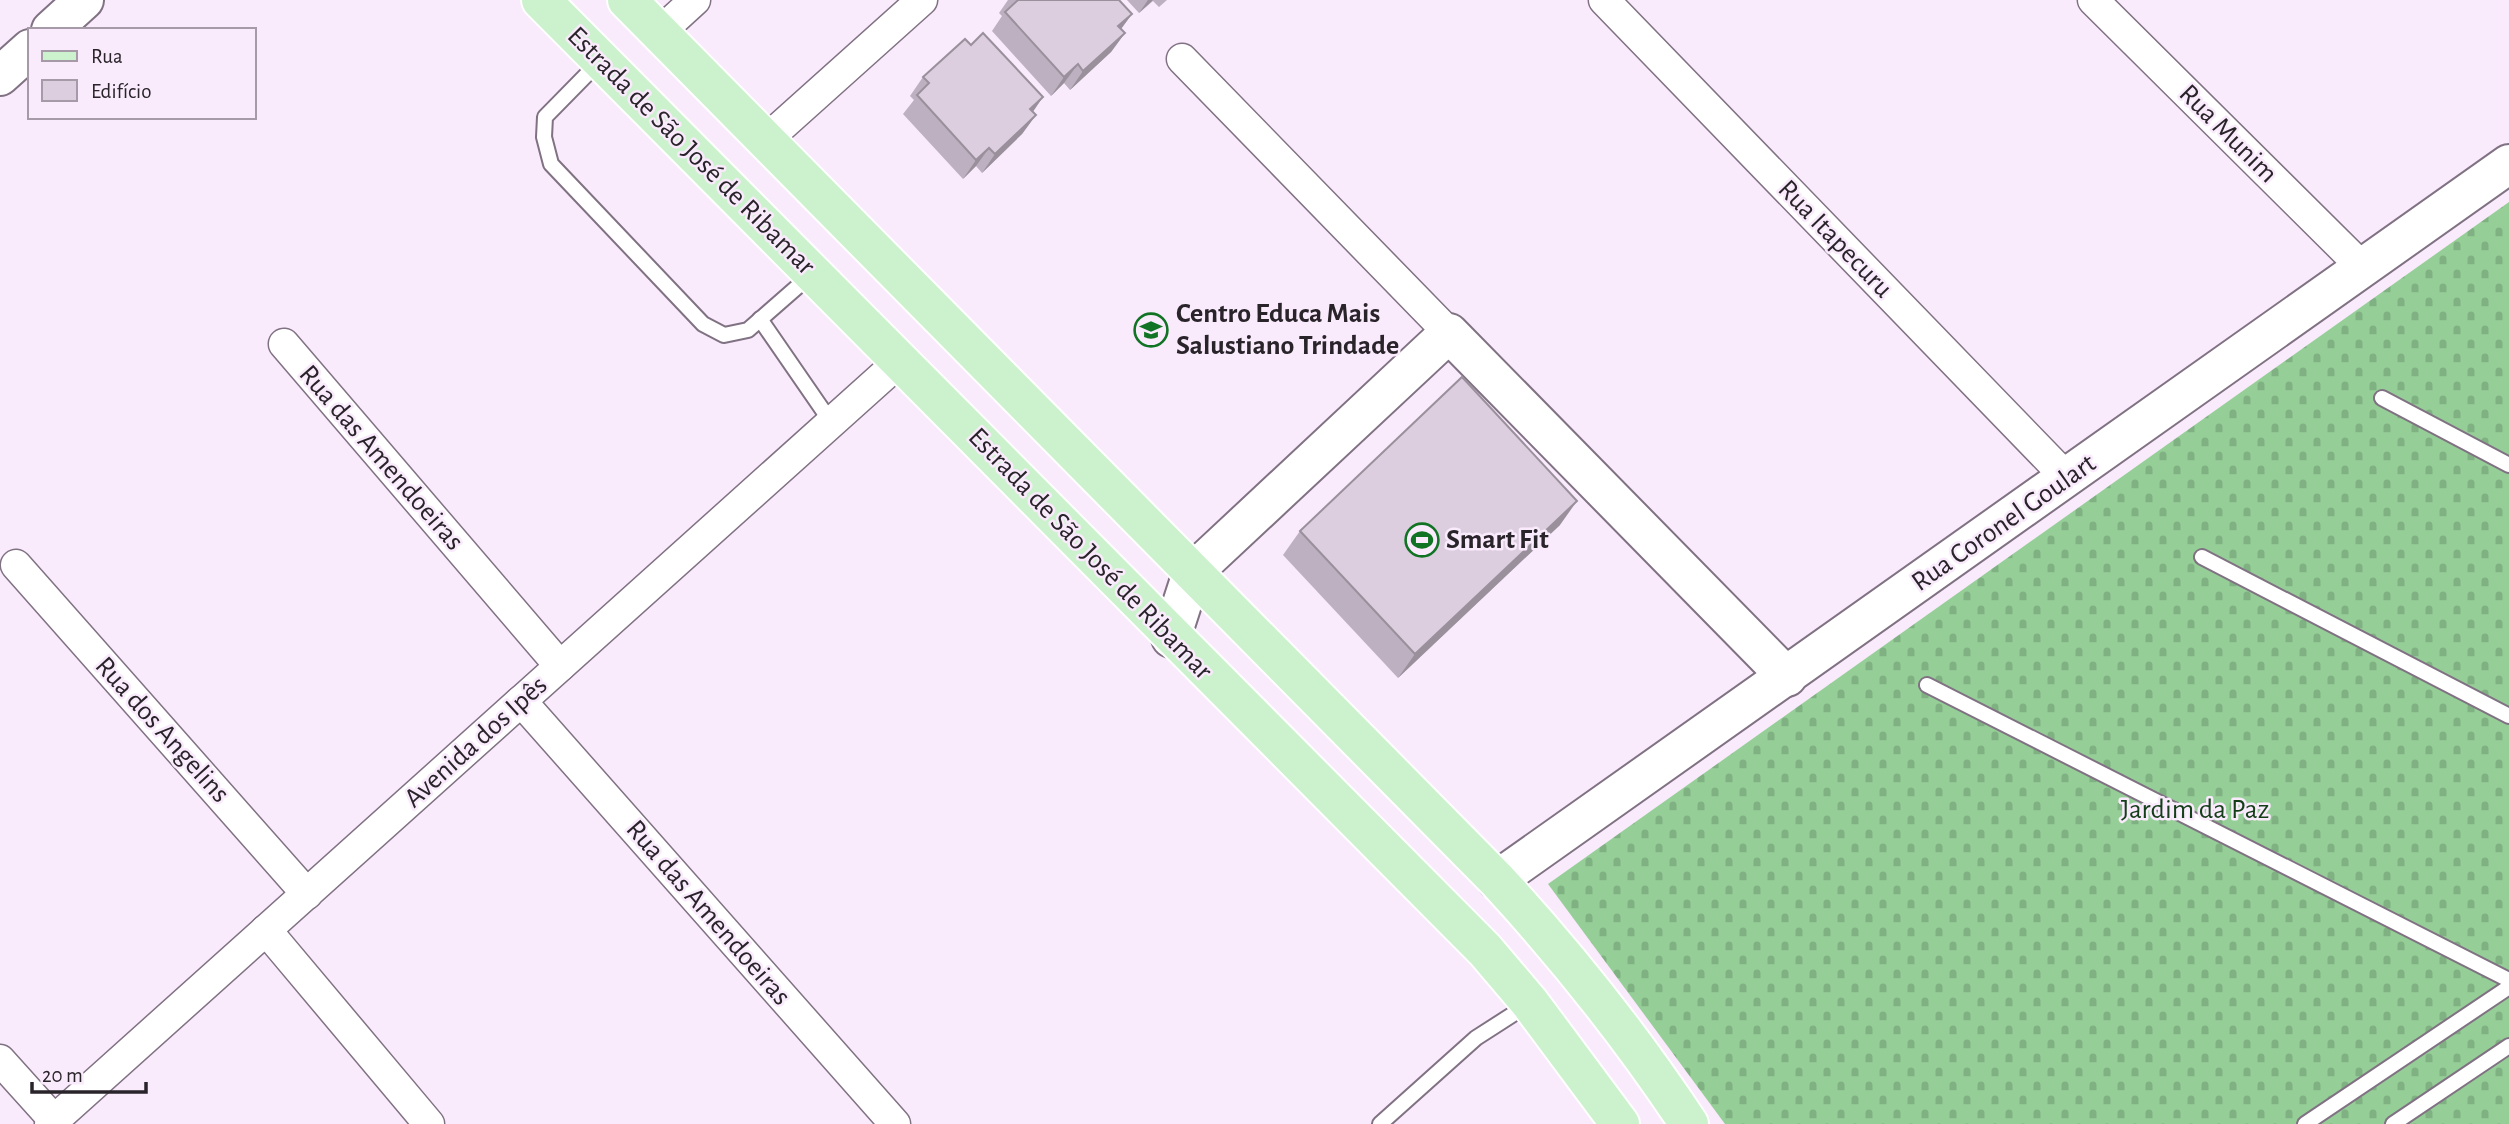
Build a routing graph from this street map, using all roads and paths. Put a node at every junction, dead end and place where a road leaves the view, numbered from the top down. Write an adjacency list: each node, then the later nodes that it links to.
1 (541, 0): 12 (main road, Estrada de São José de Ribamar)
2 (628, 0): 9 (main road, Estrada de São José de Ribamar)
3 (695, 0): 9 (street)
4 (922, 0): 14 (street)
5 (1604, 0): 25 (street, Rua Itapecuru)
6 (2093, 0): 16 (street, Rua Munim)
7 (79, 2): 8 (street)
8 (53, 28)
9 (660, 32): 14 (main road, Estrada de São José de Ribamar)
10 (28, 51): 13 (street)
11 (1182, 59): 19 (street)
12 (601, 60): 17 (main road, Estrada de São José de Ribamar); 18 (lane)
13 (0, 76)
14 (767, 139): 28 (main road, Estrada de São José de Ribamar)
15 (2509, 164): 16 (street, Rua Coronel Goulart)
16 (2363, 268): 25 (street, Rua Coronel Goulart)
17 (814, 272): 18 (lane); 21 (main road, Estrada de São José de Ribamar)
18 (760, 319): 23 (lane)
19 (1449, 333): 28 (street); 31 (street)
20 (284, 344): 30 (street, Rua das Amendoeiras)
21 (901, 360): 23 (street, Avenida dos Ipês); 29 (main road, Estrada de São José de Ribamar)
22 (2382, 398): 24 (lane)
23 (831, 422): 30 (street, Avenida dos Ipês)
24 (2509, 465)
25 (2067, 478): 31 (street, Rua Coronel Goulart)
26 (2202, 557): 34 (lane)
27 (16, 565): 36 (street, Rua dos Angelins)
28 (1192, 573): 29 (street); 35 (main road, Estrada de São José de Ribamar)
29 (1171, 638): 40 (main road, Estrada de São José de Ribamar)
30 (560, 666): 33 (street, Avenida dos Ipês)
31 (1787, 677): 35 (street, Rua Coronel Goulart)
32 (1927, 685): 38 (lane)
33 (521, 701): 36 (street, Avenida dos Ipês); 46 (street, Rua das Amendoeiras)
34 (2509, 716)
35 (1497, 880): 48 (main road, Estrada de São José de Ribamar)
36 (307, 894): 37 (street, Avenida dos Ipês)
37 (266, 930): 44 (street, Avenida dos Ipês); 45 (street)
38 (2509, 981)
39 (2509, 987): 49 (lane)
40 (1530, 1003): 43 (main road, Estrada de São José de Ribamar); 47 (lane)
41 (2509, 1046): 50 (lane)
42 (0, 1060): 44 (street)
43 (1613, 1121)
44 (52, 1122)
45 (429, 1124)
46 (895, 1124)
47 (1380, 1124)
48 (1689, 1124)
49 (2305, 1124)
50 (2393, 1124)

